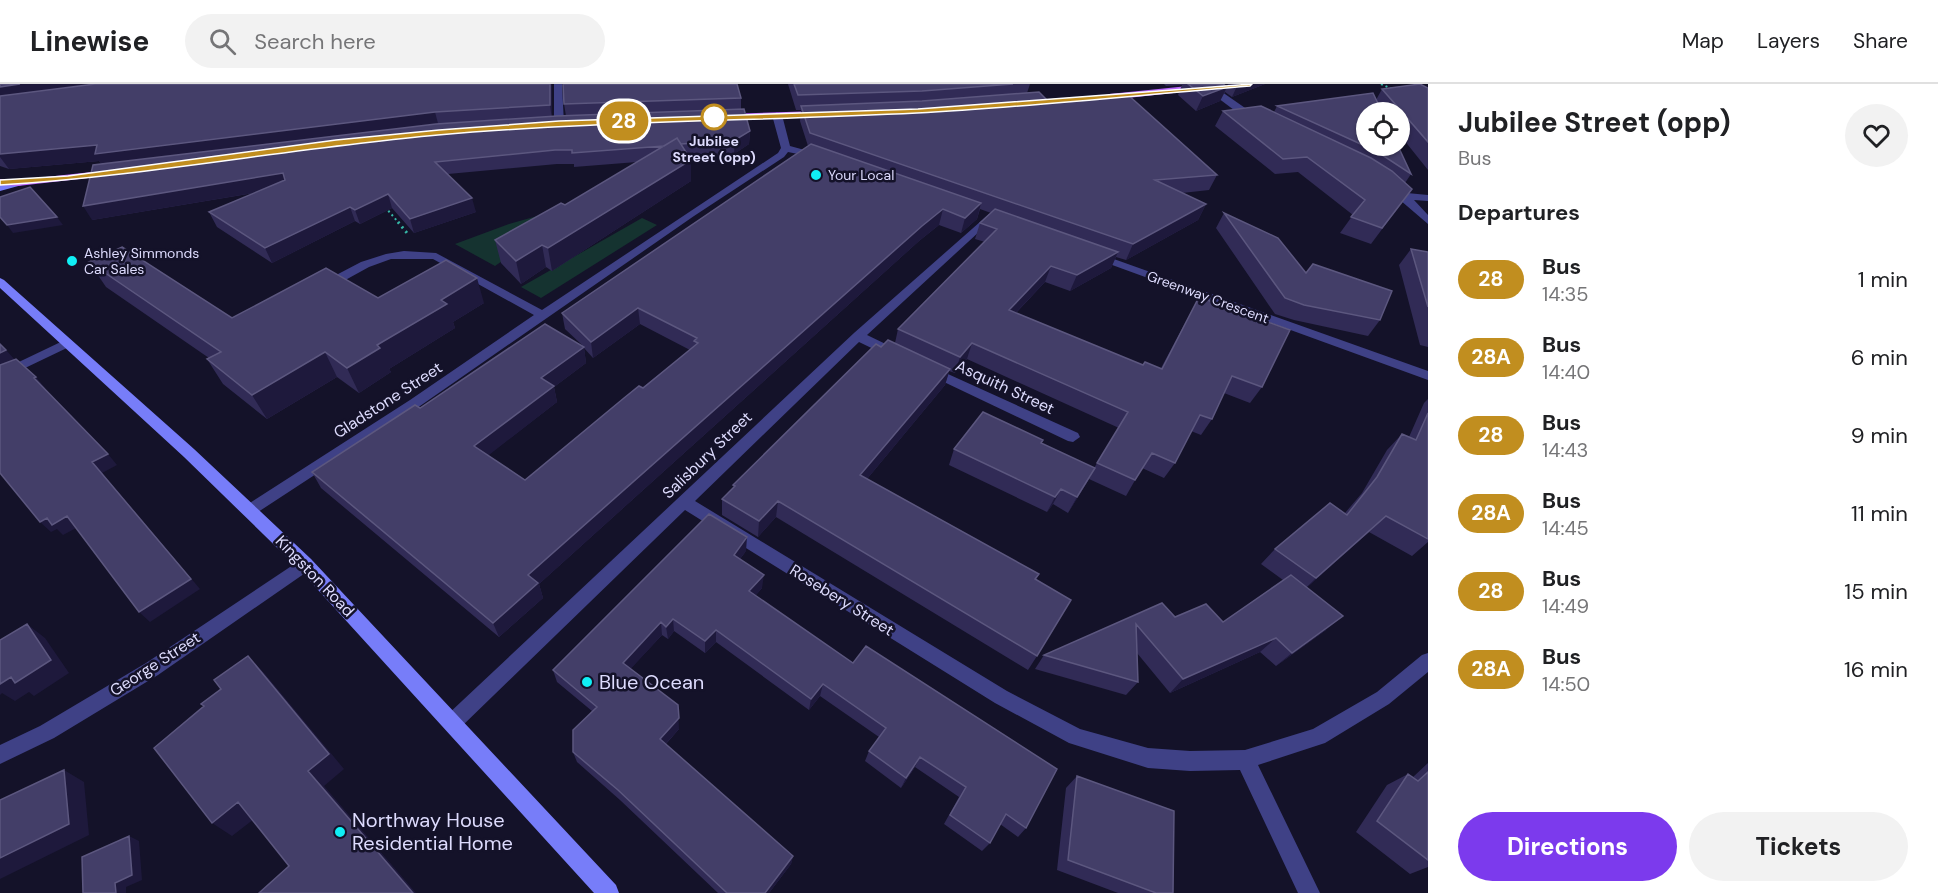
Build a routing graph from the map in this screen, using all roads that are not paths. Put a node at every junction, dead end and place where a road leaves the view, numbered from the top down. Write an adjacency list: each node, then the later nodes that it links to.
1 (558, 84): 10 (street)
2 (1230, 86): 3 (main road)
3 (1209, 87): 4 (main road); 11 (street)
4 (1093, 98)
5 (832, 114): 6 (main road)
6 (777, 115): 7 (main road); 12 (street)
7 (712, 117)
8 (570, 123): 10 (main road)
9 (547, 124): 10 (main road)
10 (559, 124)
11 (1268, 124)
12 (786, 148): 13 (street); 26 (street, Gladstone Street)
13 (836, 162)
14 (115, 172): 17 (main road)
15 (1383, 180): 19 (street)
16 (0, 182): 17 (main road)
17 (18, 183): 18 (street)
18 (0, 188)
19 (1404, 196): 20 (street); 22 (street)
20 (1428, 198)
21 (988, 217): 27 (street, Salisbury Street)
22 (1428, 221)
23 (1086, 252): 30 (street, Greenway Crescent)
24 (0, 282): 28 (street, Kingston Road)
25 (309, 294): 26 (street)
26 (544, 316): 33 (street, Gladstone Street)
27 (858, 336): 31 (street, Asquith Street); 32 (street, Salisbury Street)
28 (68, 342): 29 (street); 33 (street, Kingston Road)
29 (0, 376)
30 (1428, 376)
31 (1073, 437)
32 (684, 502): 36 (street, Salisbury Street); 38 (street, Rosebery Street)
33 (250, 510): 34 (street, Kingston Road)
34 (305, 564): 36 (street, Kingston Road); 37 (street, George Street)
35 (1428, 661): 38 (street)
36 (453, 722): 39 (street, Kingston Road)
37 (0, 755)
38 (1245, 760): 40 (street)
39 (608, 893)
40 (1309, 893)

